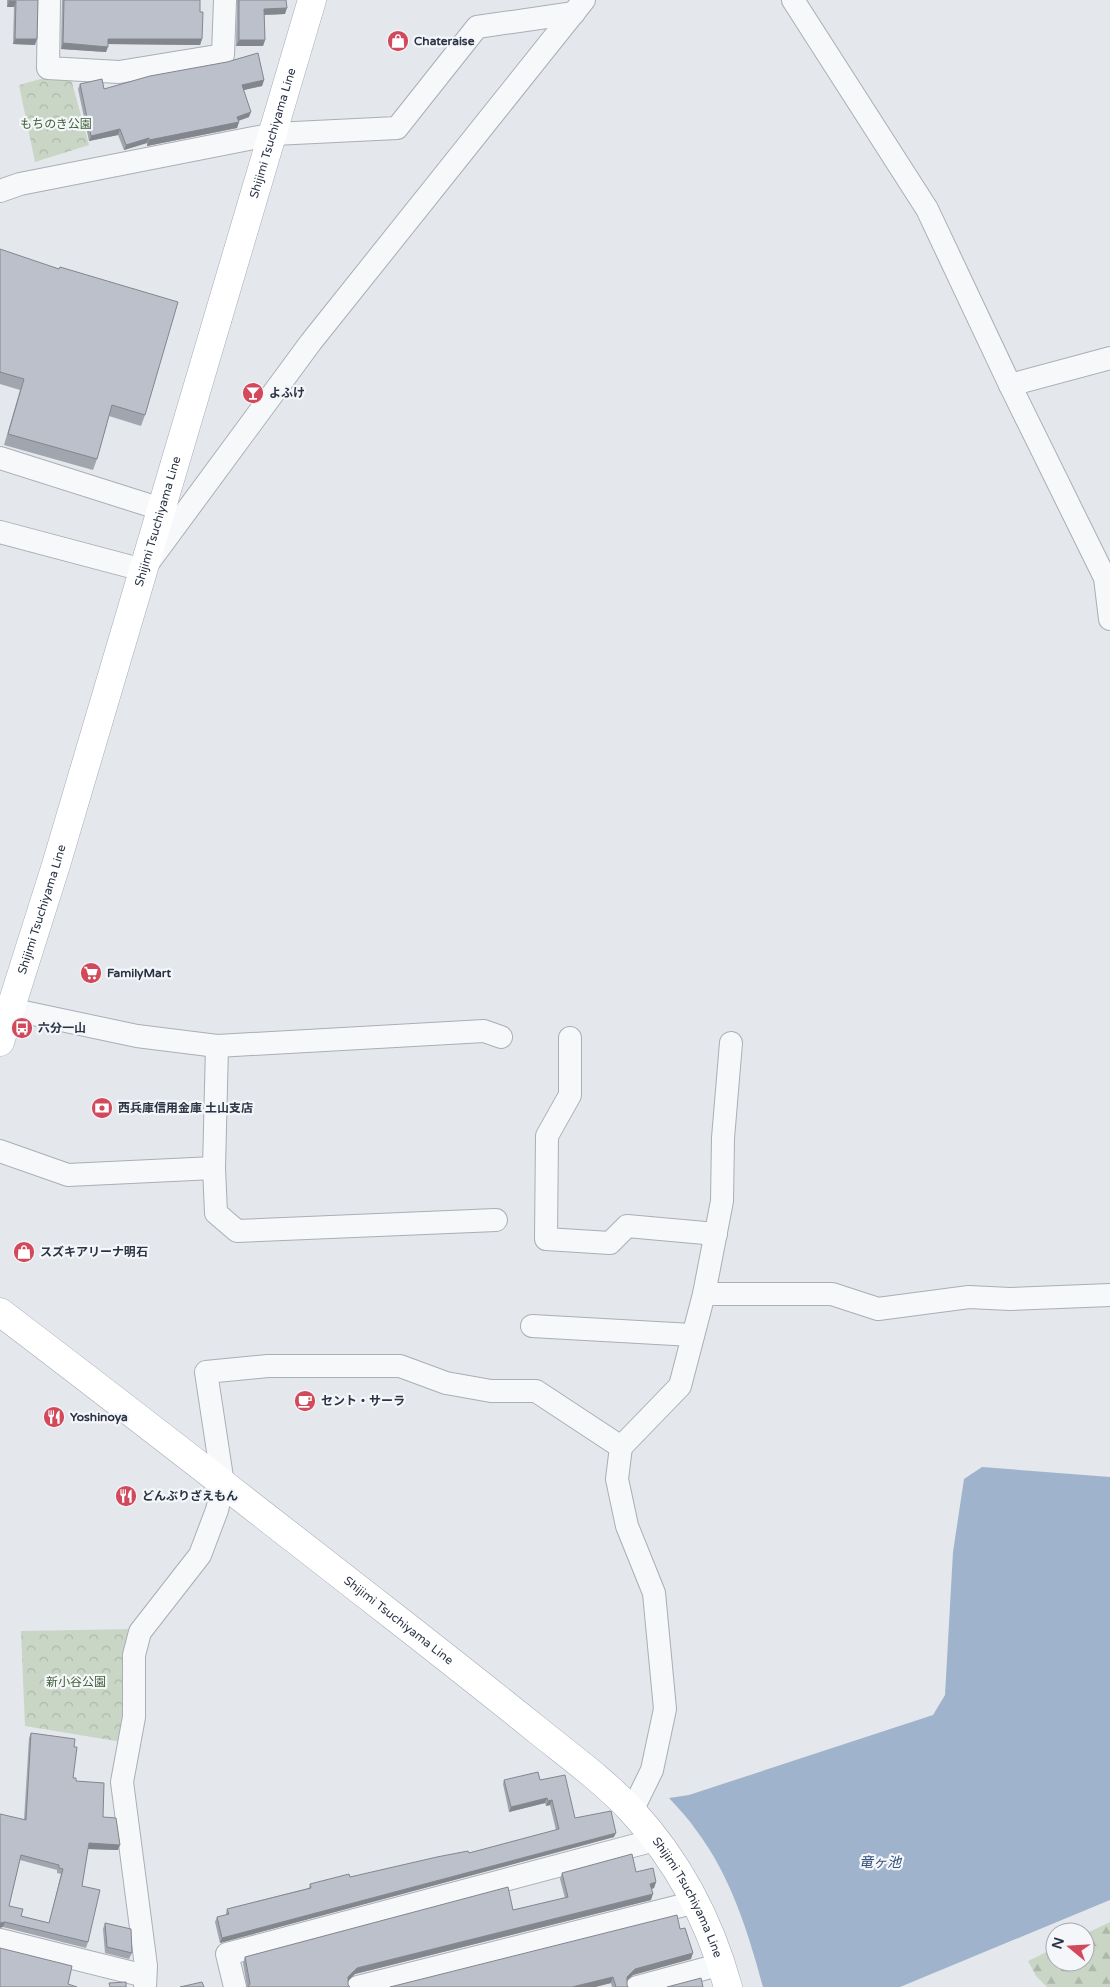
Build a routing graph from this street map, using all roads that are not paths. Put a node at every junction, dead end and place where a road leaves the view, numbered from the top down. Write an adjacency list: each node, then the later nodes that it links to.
1 (48, 0): 2 (street)
2 (225, 0)
3 (312, 0): 6 (main road, Shijimi Tsuchiyama Line)
4 (793, 0): 9 (street)
5 (579, 6): 6 (street); 13 (street)
6 (274, 134): 7 (street); 11 (main road, Shijimi Tsuchiyama Line)
7 (0, 191)
8 (1110, 358): 9 (street)
9 (1010, 385): 14 (street)
10 (0, 458): 11 (street)
11 (161, 509): 13 (main road, Shijimi Tsuchiyama Line)
12 (0, 532): 13 (street)
13 (143, 570): 15 (main road, Shijimi Tsuchiyama Line)
14 (1110, 619)
15 (5, 1008): 18 (main road, Shijimi Tsuchiyama Line); 20 (street)
16 (500, 1037): 20 (street)
17 (570, 1038): 24 (street)
18 (0, 1042)
19 (731, 1044): 24 (street)
20 (217, 1046): 22 (street)
21 (0, 1150): 22 (street)
22 (214, 1168): 23 (street)
23 (496, 1220)
24 (716, 1234): 25 (street)
25 (704, 1294): 26 (street); 29 (street)
26 (1110, 1295)
27 (0, 1312): 31 (main road, Shijimi Tsuchiyama Line)
28 (532, 1326): 29 (street)
29 (692, 1336): 30 (street)
30 (621, 1447): 31 (street); 32 (street)
31 (223, 1484): 32 (main road, Shijimi Tsuchiyama Line); 37 (street)
32 (632, 1811): 33 (main road, Shijimi Tsuchiyama Line)
33 (656, 1840): 34 (main road, Shijimi Tsuchiyama Line); 38 (street)
34 (696, 1902): 36 (main road, Shijimi Tsuchiyama Line); 39 (street)
35 (0, 1940): 37 (street)
36 (725, 1976): 40 (street)
37 (145, 1982)
38 (235, 1987)
39 (358, 1987)
40 (637, 1987)

